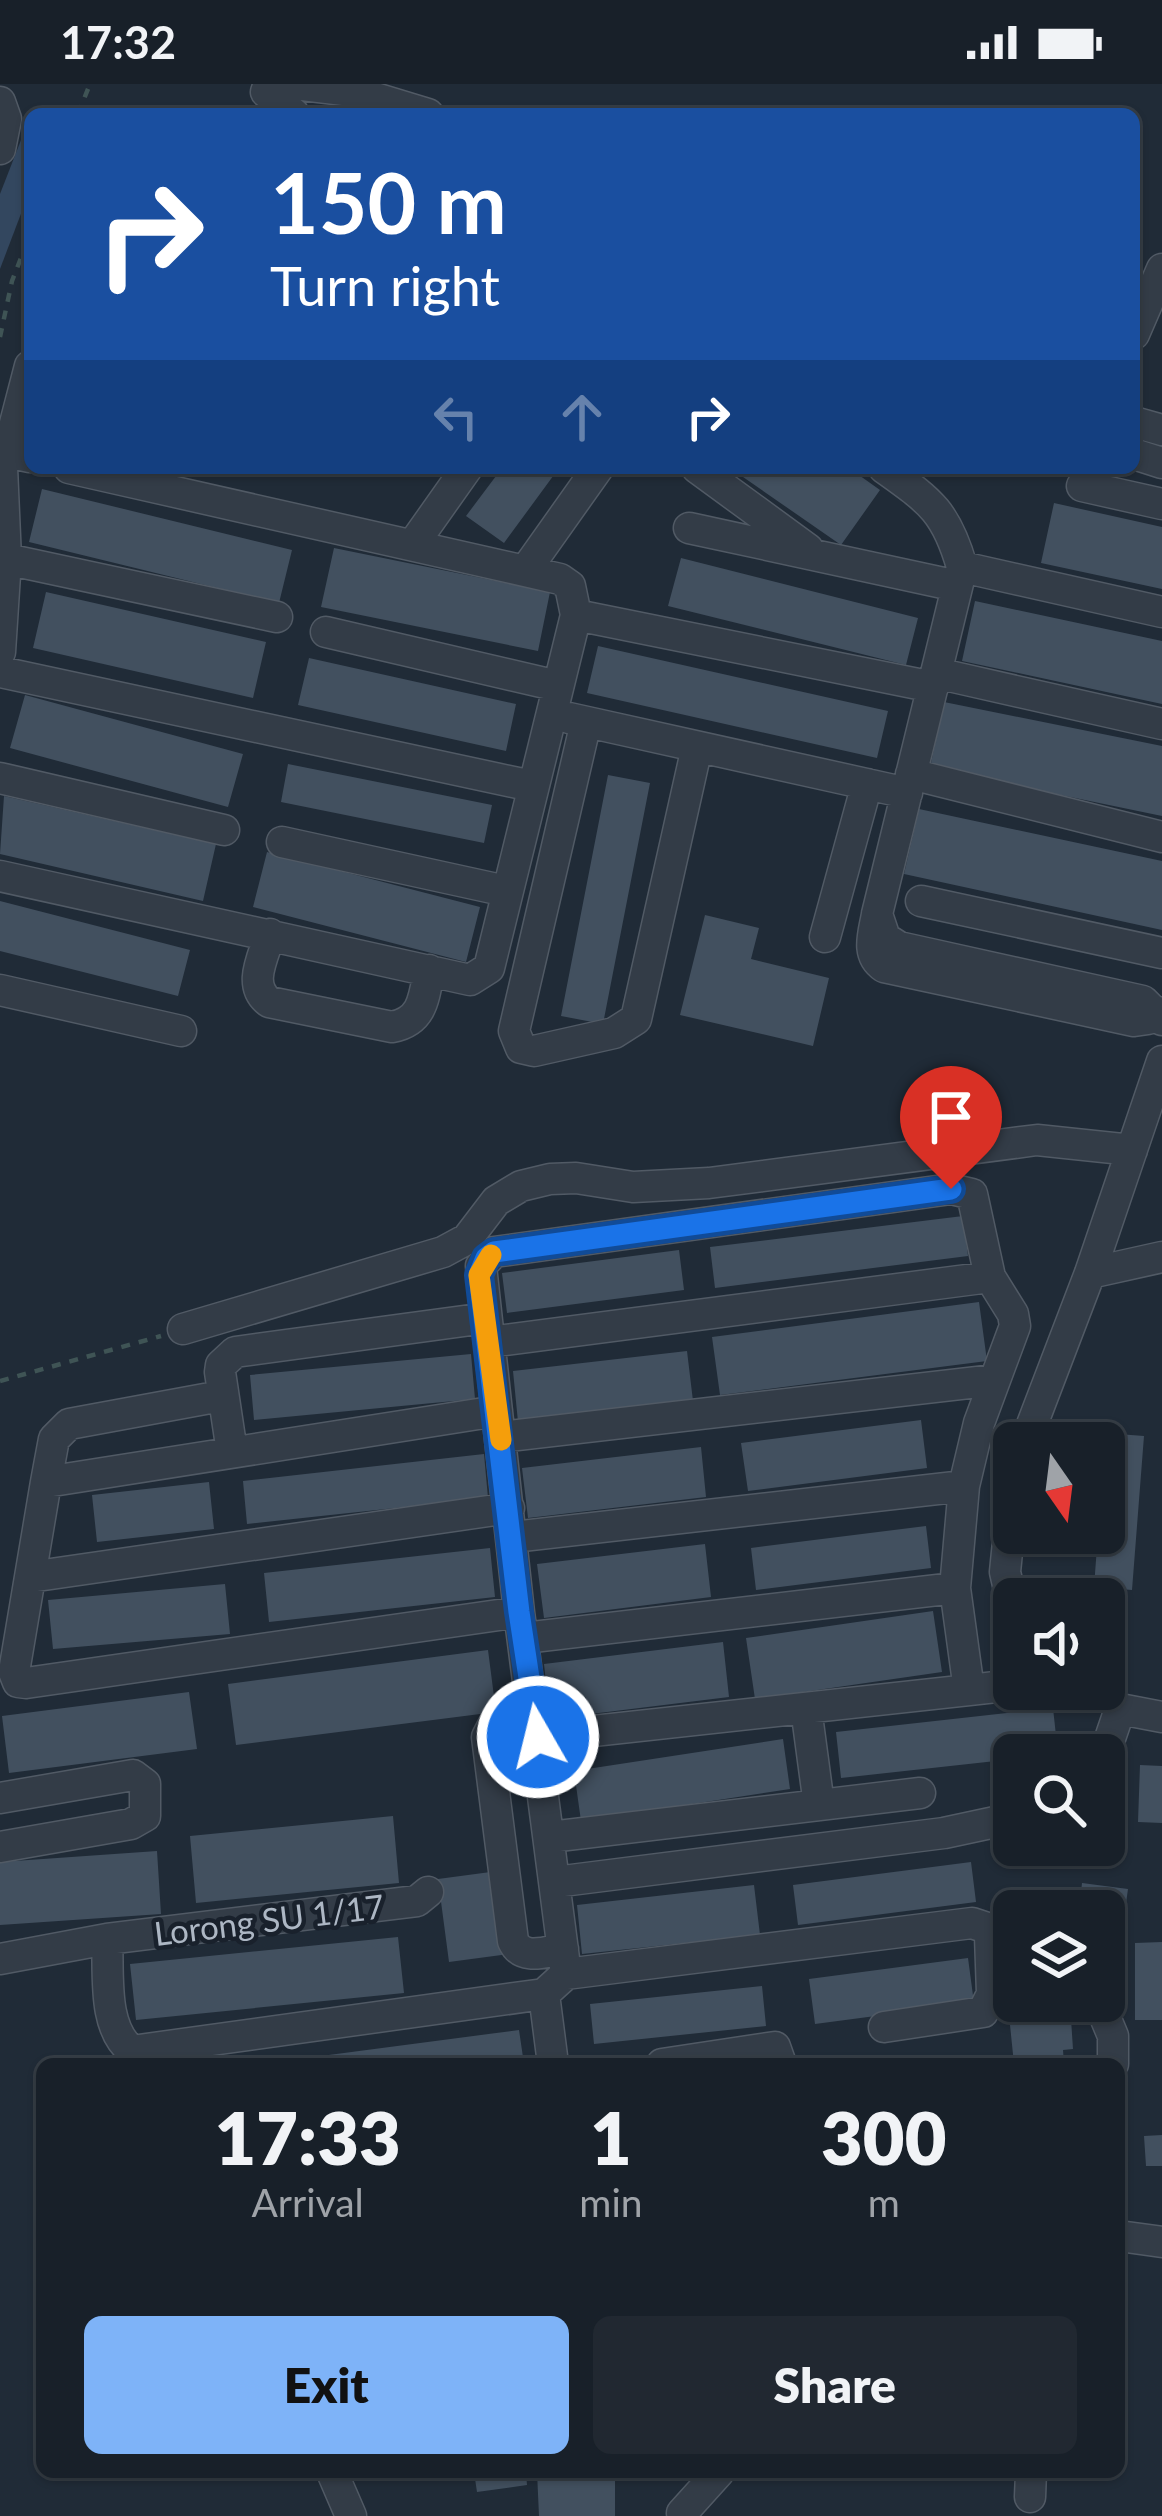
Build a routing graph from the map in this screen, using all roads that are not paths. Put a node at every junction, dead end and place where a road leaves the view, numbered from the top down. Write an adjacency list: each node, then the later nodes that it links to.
1 (354, 88): 2 (street); 4 (street)
2 (272, 93)
3 (0, 102): 5 (street)
4 (406, 108)
5 (0, 148)
6 (24, 412): 7 (street)
7 (18, 458): 18 (street)
8 (115, 474): 16 (street)
9 (463, 474): 16 (street)
10 (594, 474): 19 (street)
11 (705, 474): 17 (street)
12 (892, 474): 20 (street)
13 (1082, 487): 14 (street)
14 (1162, 505)
15 (689, 528): 17 (street)
16 (414, 543): 19 (street)
17 (817, 556): 20 (street)
18 (6, 559): 23 (street); 25 (street)
19 (525, 572): 22 (street)
20 (960, 577): 21 (street); 27 (street)
21 (1162, 612)
22 (576, 615): 27 (street); 28 (street)
23 (277, 617)
24 (326, 632): 28 (street)
25 (0, 652)
26 (0, 672): 35 (street)
27 (934, 680): 30 (street); 34 (street)
28 (555, 700): 29 (street); 35 (street)
29 (586, 722): 31 (street); 31 (street)
30 (1162, 724)
31 (697, 747): 33 (street)
32 (0, 778): 36 (street)
33 (867, 784): 34 (street); 43 (street)
34 (909, 784): 37 (street); 47 (street)
35 (532, 786): 40 (street)
36 (224, 830)
37 (1162, 837)
38 (282, 842): 40 (street)
39 (0, 876): 42 (street)
40 (506, 891): 45 (street)
41 (922, 901): 44 (street)
42 (269, 934): 45 (street); 45 (street)
43 (825, 937)
44 (1162, 953)
45 (429, 970)
46 (0, 990): 48 (street)
47 (1160, 1016)
48 (181, 1031)
49 (1162, 1060): 50 (street)
50 (1132, 1150): 52 (street); 54 (street)
51 (1162, 1258): 52 (street)
52 (1090, 1273): 58 (street)
53 (990, 1277): 55 (street); 55 (street); 56 (street)
54 (183, 1329)
55 (488, 1330): 57 (street); 59 (street)
56 (994, 1380): 59 (street); 62 (street)
57 (221, 1396): 60 (street); 61 (street)
58 (1033, 1422)
59 (499, 1424): 60 (street); 63 (street)
60 (232, 1452): 61 (street)
61 (46, 1482): 64 (street)
62 (964, 1486): 63 (street); 65 (street)
63 (511, 1523): 64 (street); 66 (street)
64 (30, 1577): 66 (street)
65 (955, 1588): 66 (street); 68 (street)
66 (522, 1625): 72 (street)
67 (993, 1687): 68 (street)
68 (969, 1690): 70 (street)
69 (1125, 1702): 71 (street)
70 (806, 1708): 72 (street); 75 (street)
71 (1162, 1718)
72 (536, 1725): 77 (street); 83 (street)
73 (920, 1793): 75 (street)
74 (0, 1798): 78 (street)
75 (819, 1805): 77 (street)
76 (993, 1822): 79 (street)
77 (550, 1837): 79 (street)
78 (0, 1847)
79 (555, 1882): 83 (street)
80 (428, 1892): 81 (street, Lorong SU 1/17)
81 (107, 1939): 82 (street, Lorong SU 1/17); 86 (street)
82 (0, 1959)
83 (558, 1972): 85 (street); 86 (street); 87 (street)
84 (1107, 2022): 90 (street)
85 (884, 2027)
86 (143, 2057)
87 (553, 2058)
88 (702, 2058): 89 (street)
89 (779, 2058)
90 (1113, 2058)
91 (1125, 2237): 92 (street)
92 (1162, 2242)
93 (335, 2478): 96 (street)
94 (713, 2478): 95 (street)
95 (682, 2513)
96 (351, 2516)

